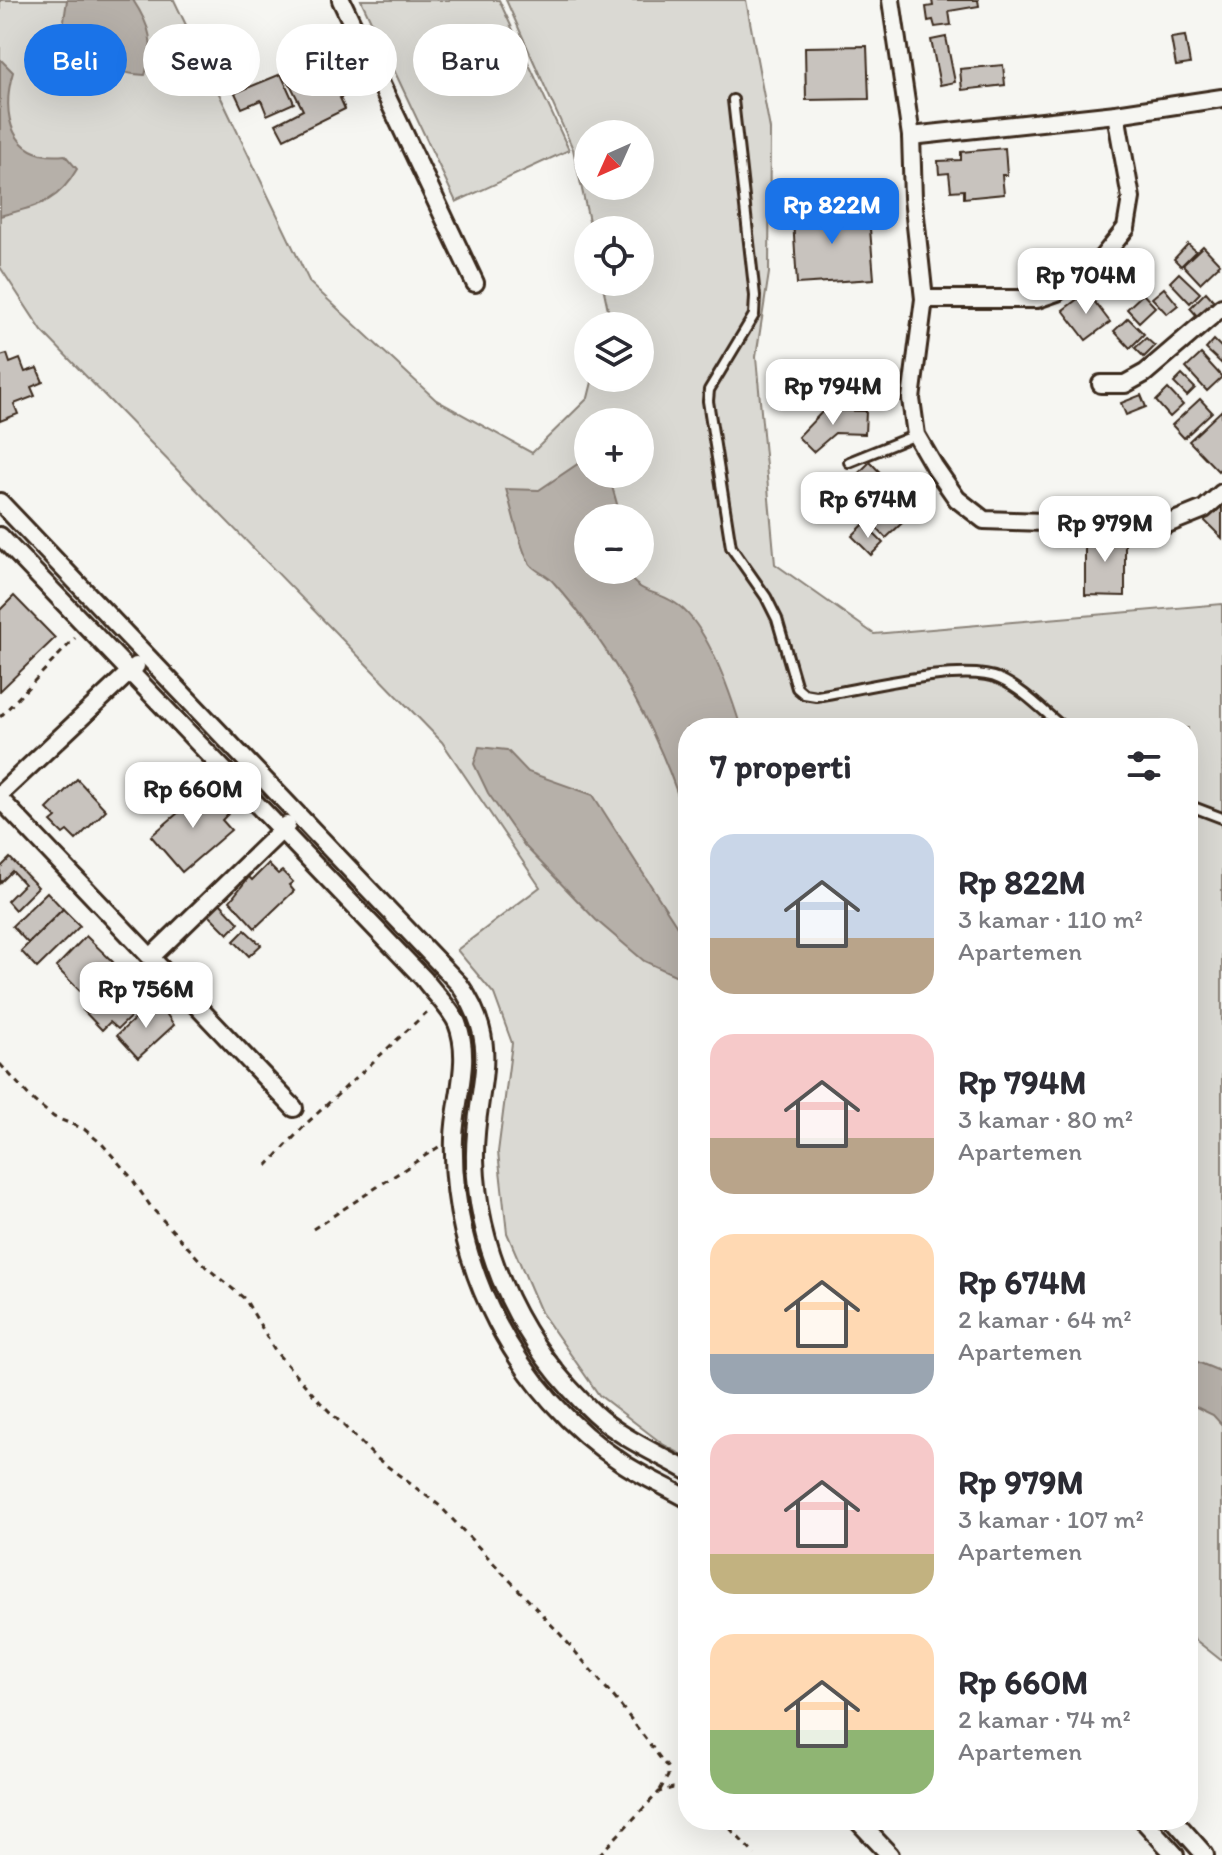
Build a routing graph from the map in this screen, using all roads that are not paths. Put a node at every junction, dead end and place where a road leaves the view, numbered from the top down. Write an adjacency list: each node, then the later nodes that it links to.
1 (341, 0): 7 (street)
2 (891, 0): 6 (street)
3 (1222, 98): 5 (street)
4 (733, 100): 18 (lane)
5 (1116, 114): 6 (street); 8 (street)
6 (911, 136): 8 (street)
7 (475, 283)
8 (924, 299): 11 (street)
9 (1222, 307): 10 (street)
10 (1101, 384)
11 (916, 435): 12 (lane); 13 (street)
12 (849, 462)
13 (1222, 493)
14 (0, 502): 16 (street)
15 (0, 536): 17 (street)
16 (147, 656): 17 (street); 21 (street)
17 (130, 672): 19 (street); 23 (street)
18 (1051, 718)
19 (0, 797): 24 (street)
20 (1198, 809): 22 (lane)
21 (298, 815): 23 (street); 26 (street)
22 (1222, 818)
23 (282, 830): 24 (street); 27 (street)
24 (151, 957): 25 (street)
25 (294, 1108)
26 (678, 1465)
27 (678, 1493)
28 (866, 1830): 31 (street)
29 (1152, 1830): 32 (street)
30 (1183, 1830): 33 (street)
31 (890, 1855)
32 (1175, 1855)
33 (1205, 1855)

